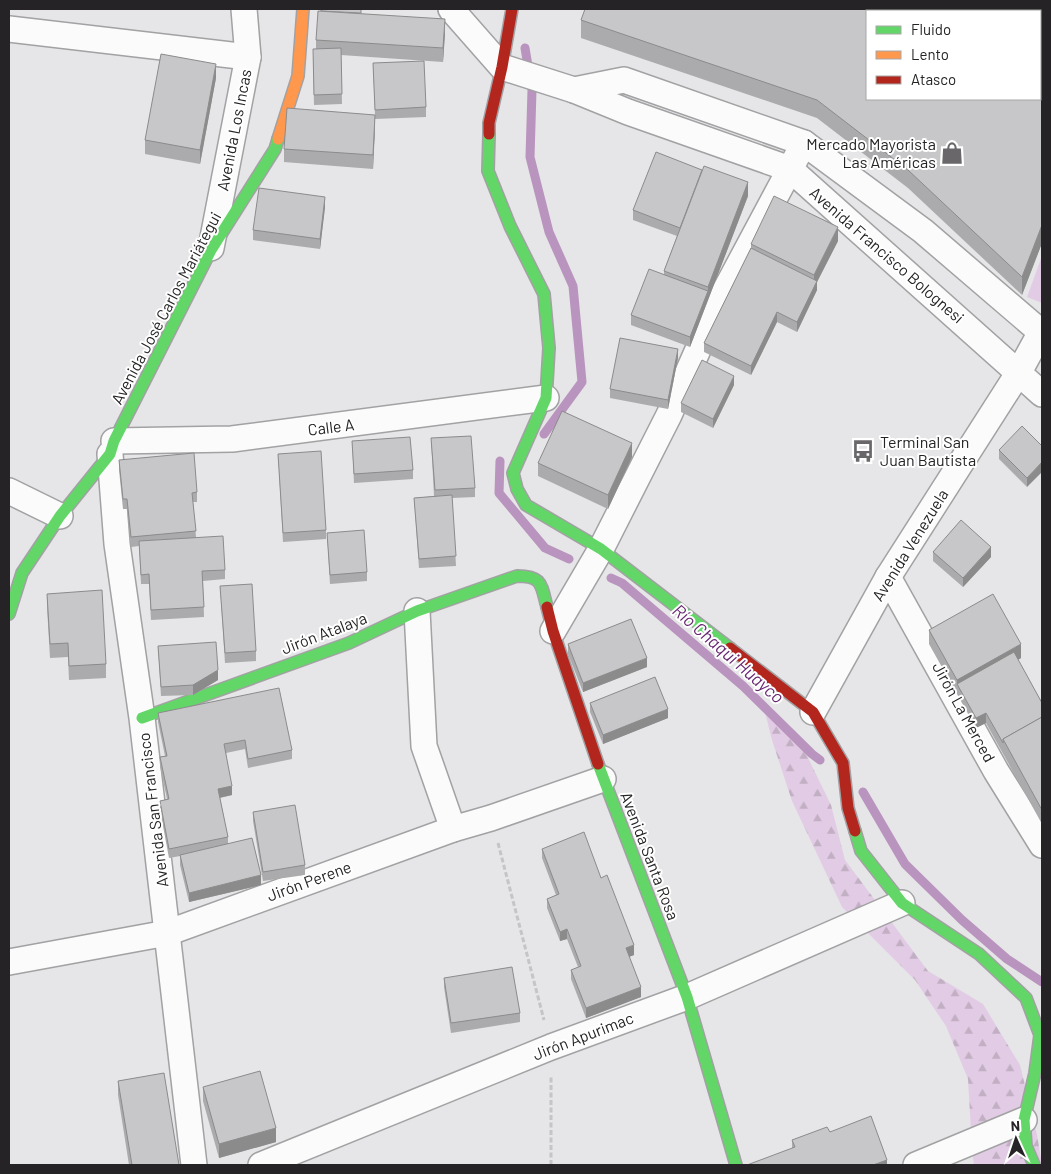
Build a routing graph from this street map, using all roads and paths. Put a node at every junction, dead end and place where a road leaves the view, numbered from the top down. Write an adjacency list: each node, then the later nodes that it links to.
1 (244, 9): 6 (street, Avenida Los Incas)
2 (303, 9): 11 (street, Avenida José Carlos Mariátegui)
3 (451, 9): 7 (street)
4 (512, 9): 7 (street)
5 (9, 29): 6 (street)
6 (248, 57): 11 (street, Avenida Los Incas)
7 (508, 70): 8 (street, Avenida Francisco Bolognesi); 15 (street)
8 (574, 90): 9 (street, Avenida Francisco Bolognesi); 10 (street, Avenida Francisco Bolognesi)
9 (804, 143): 10 (street); 12 (street, Avenida Francisco Bolognesi)
10 (790, 169): 13 (street, Avenida Francisco Bolognesi); 19 (street)
11 (211, 250): 16 (street, Avenida José Carlos Mariátegui)
12 (1042, 332): 13 (street, Avenida Venezuela)
13 (1019, 372): 14 (street, Avenida Francisco Bolognesi); 21 (street, Avenida Venezuela)
14 (1042, 394)
15 (546, 398): 16 (street, Calle A); 19 (street)
16 (112, 448): 18 (street, Avenida José Carlos Mariátegui); 26 (street, Avenida San Francisco)
17 (9, 491): 18 (street)
18 (60, 516): 23 (street, Avenida José Carlos Mariátegui)
19 (602, 549): 24 (street); 25 (street)
20 (517, 576): 22 (street, Jirón Atalaya); 24 (street, Avenida Santa Rosa)
21 (888, 577): 25 (street, Avenida Venezuela); 30 (street, Jirón La Merced)
22 (417, 611): 26 (street, Jirón Atalaya); 29 (street)
23 (9, 614)
24 (553, 631): 27 (street, Avenida Santa Rosa)
25 (813, 712): 31 (street)
26 (142, 718): 32 (street, Avenida San Francisco)
27 (604, 779): 28 (street, Jirón Perene); 34 (street, Avenida Santa Rosa)
28 (491, 818): 29 (street, Jirón Perene); 35 (path)
29 (453, 829): 32 (street, Jirón Perene)
30 (1042, 845)
31 (902, 902): 34 (street, Jirón Apurimac); 36 (street)
32 (167, 933): 33 (street, Jirón Perene); 37 (street, Avenida San Francisco)
33 (9, 962)
34 (686, 997): 35 (street, Jirón Apurimac); 40 (street, Avenida Santa Rosa)
35 (551, 1047): 38 (street, Jirón Apurimac); 39 (path)
36 (1024, 1120): 41 (street); 42 (street)
37 (194, 1165)
38 (261, 1165)
39 (551, 1165)
40 (736, 1165)
41 (916, 1165)
42 (1034, 1165)

